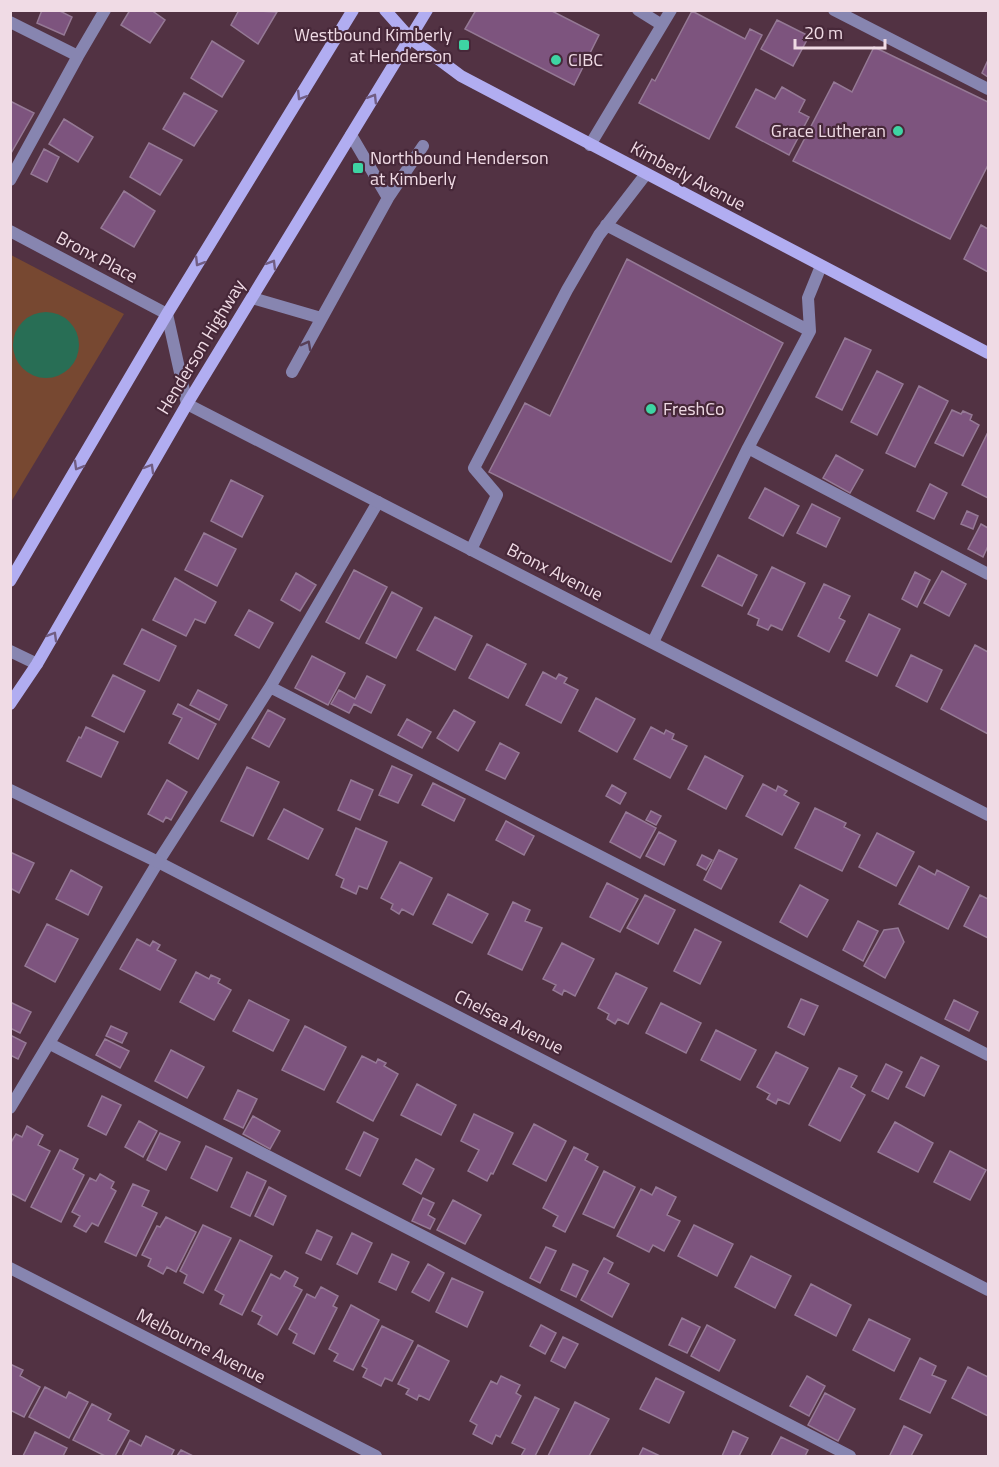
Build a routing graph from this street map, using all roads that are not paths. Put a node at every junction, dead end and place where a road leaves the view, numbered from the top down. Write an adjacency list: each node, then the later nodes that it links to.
1 (105, 10): 11 (street)
2 (353, 10): 23 (main road, one-way to 23)
3 (385, 10): 10 (main road, Kimberly Avenue)
4 (427, 10): 10 (main road, Henderson Highway)
5 (638, 10): 9 (street)
6 (671, 10): 9 (street)
7 (834, 10): 12 (street)
8 (10, 22): 11 (street)
9 (662, 25): 14 (street)
10 (410, 38): 13 (main road, Henderson Highway, one-way to 10); 14 (main road, Kimberly Avenue)
11 (78, 56): 17 (street)
12 (988, 89)
13 (351, 135): 18 (street); 22 (main road, Henderson Highway, one-way to 13)
14 (590, 145): 16 (main road, Kimberly Avenue)
15 (423, 146): 18 (street)
16 (645, 174): 19 (street); 21 (main road, Kimberly Avenue)
17 (10, 180)
18 (388, 198): 24 (street)
19 (606, 225): 25 (street); 31 (street)
20 (10, 231): 23 (street, Bronx Place)
21 (820, 266): 25 (street); 26 (main road, Kimberly Avenue)
22 (252, 298): 24 (street); 28 (main road, Henderson Highway)
23 (167, 314): 28 (street); 33 (main road, one-way to 33)
24 (321, 318): 27 (street, one-way to 24)
25 (810, 331): 29 (street)
26 (988, 353)
27 (292, 372)
28 (187, 404): 30 (street, Bronx Avenue); 36 (main road, Henderson Highway, one-way to 28)
29 (748, 448): 32 (street); 34 (street)
30 (378, 502): 31 (street, Bronx Avenue); 37 (street)
31 (471, 550): 34 (street, Bronx Avenue)
32 (988, 574)
33 (10, 581)
34 (653, 642): 40 (street, Bronx Avenue)
35 (10, 651): 36 (street)
36 (37, 664): 38 (main road, Henderson Highway)
37 (270, 687): 41 (street); 43 (street)
38 (10, 704)
39 (10, 790): 41 (street, Chelsea Avenue)
40 (988, 815)
41 (158, 862): 42 (street); 46 (street, Chelsea Avenue)
42 (50, 1044): 44 (street); 48 (street)
43 (988, 1055)
44 (10, 1108)
45 (10, 1268): 47 (street, Melbourne Avenue)
46 (988, 1290)
47 (376, 1456)
48 (850, 1456)

